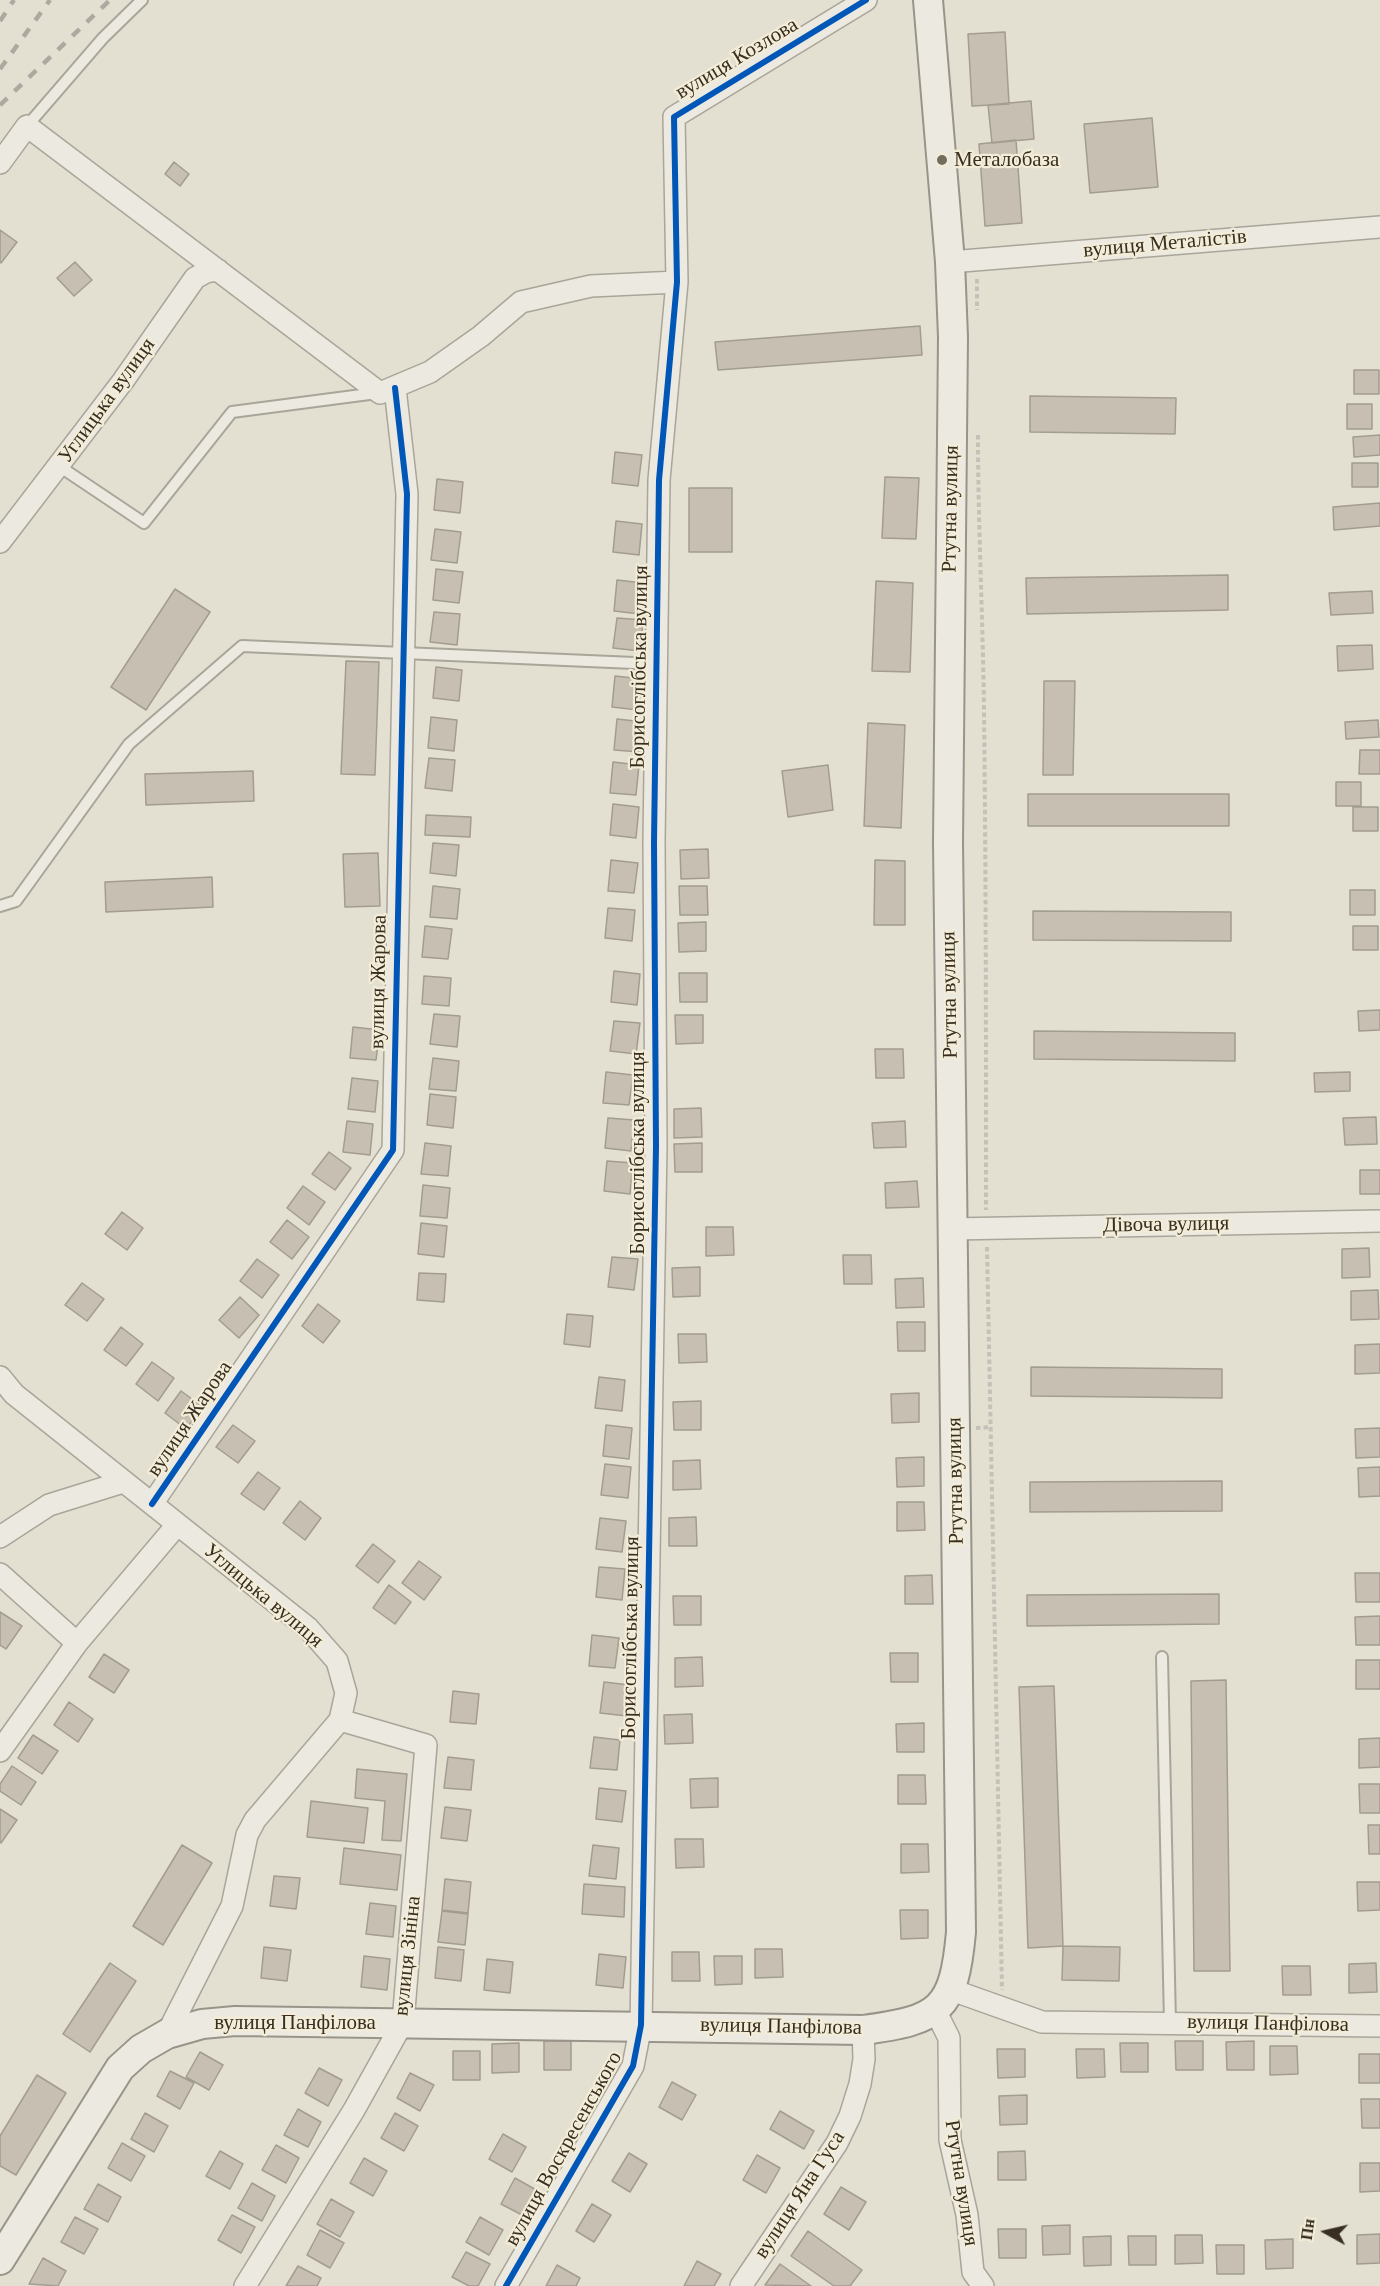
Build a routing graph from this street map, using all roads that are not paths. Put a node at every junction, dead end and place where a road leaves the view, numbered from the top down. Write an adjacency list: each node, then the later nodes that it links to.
1 (142, 0): 4 (lane)
2 (867, 0): 9 (street, вулиця Козлова)
3 (928, 0): 7 (main road, Ртутна вулиця)
4 (27, 126): 5 (street); 8 (street)
5 (0, 163)
6 (1380, 227): 7 (street, вулиця Металістів)
7 (963, 261): 17 (main road, Ртутна вулиця)
8 (218, 270): 10 (street); 11 (street, Углицька вулиця)
9 (677, 282): 10 (street); 14 (street, Борисоглібська вулиця)
10 (387, 390): 11 (lane); 13 (street, вулиця Жарова)
11 (59, 466): 12 (street, Углицька вулиця)
12 (0, 542)
13 (404, 653): 14 (lane); 15 (lane); 20 (street, вулиця Жарова)
14 (657, 664): 31 (street, Борисоглібська вулиця)
15 (0, 906)
16 (1380, 1221): 17 (street, Дівоча вулиця)
17 (952, 1229): 28 (main road, Ртутна вулиця)
18 (0, 1377): 19 (street, Углицька вулиця)
19 (123, 1482): 20 (street, Углицька вулиця); 22 (street)
20 (152, 1504): 21 (street, Углицька вулиця)
21 (177, 1525): 24 (street); 26 (street, Углицька вулиця)
22 (0, 1537)
23 (0, 1574): 24 (street)
24 (77, 1643): 27 (street)
25 (1162, 1657): 30 (lane)
26 (340, 1720): 29 (street, вулиця Зініна); 34 (street, Углицька вулиця)
27 (0, 1751)
28 (943, 2000): 30 (street, вулиця Панфілова); 33 (main road, вулиця Панфілова); 39 (street, Ртутна вулиця)
29 (403, 2022): 31 (main road, вулиця Панфілова); 34 (main road, вулиця Панфілова); 36 (street, вулиця Зініна)
30 (1170, 2023): 32 (street, вулиця Панфілова)
31 (641, 2025): 33 (main road, вулиця Панфілова); 37 (street, вулиця Воскресенського)
32 (1380, 2026)
33 (863, 2030): 38 (street, вулиця Яна Гуса)
34 (166, 2034): 35 (main road, вулиця Панфілова)
35 (4, 2244)
36 (245, 2286)
37 (506, 2286)
38 (741, 2286)
39 (982, 2286)

